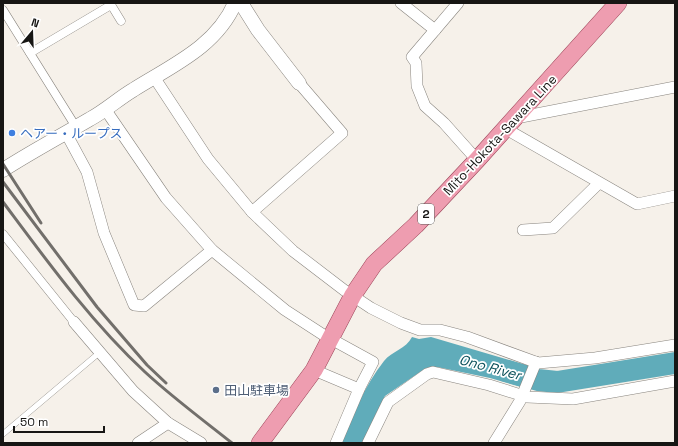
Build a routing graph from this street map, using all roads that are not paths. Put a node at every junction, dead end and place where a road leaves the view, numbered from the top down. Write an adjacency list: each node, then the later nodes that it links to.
1 (235, 3): 11 (street)
2 (241, 3): 12 (street)
3 (401, 3): 9 (street)
4 (458, 3): 9 (street)
5 (618, 3): 15 (main road, Mito-Hokota-Sawara Line / 2)
6 (110, 4): 8 (street); 10 (street)
7 (3, 10): 10 (street)
8 (121, 21)
9 (435, 30): 17 (street)
10 (30, 53): 16 (street)
11 (154, 77): 14 (street); 21 (street)
12 (298, 83): 21 (street)
13 (675, 87): 15 (street)
14 (105, 109): 16 (street); 24 (street)
15 (511, 123): 17 (main road, Mito-Hokota-Sawara Line / 2); 19 (street)
16 (71, 130): 18 (street); 24 (street)
17 (476, 160): 25 (main road, Mito-Hokota-Sawara Line / 2)
18 (3, 170)
19 (599, 183): 20 (street); 22 (street)
20 (675, 196)
21 (252, 212): 25 (street)
22 (523, 230)
23 (3, 234): 26 (street)
24 (212, 250): 27 (street)
25 (353, 295): 27 (main road, Mito-Hokota-Sawara Line / 2); 30 (street)
26 (74, 322): 29 (street)
27 (329, 338): 31 (main road, Mito-Hokota-Sawara Line / 2); 33 (street)
28 (675, 345): 30 (street)
29 (99, 353): 35 (street); 36 (lane)
30 (535, 365): 34 (street)
31 (314, 370): 33 (street); 39 (main road, Mito-Hokota-Sawara Line / 2)
32 (675, 381): 34 (street)
33 (359, 389): 40 (street)
34 (524, 392): 41 (street); 42 (street)
35 (168, 423): 37 (street); 38 (street)
36 (3, 434)
37 (138, 443)
38 (202, 443)
39 (260, 443)
40 (336, 443)
41 (368, 443)
42 (494, 443)

